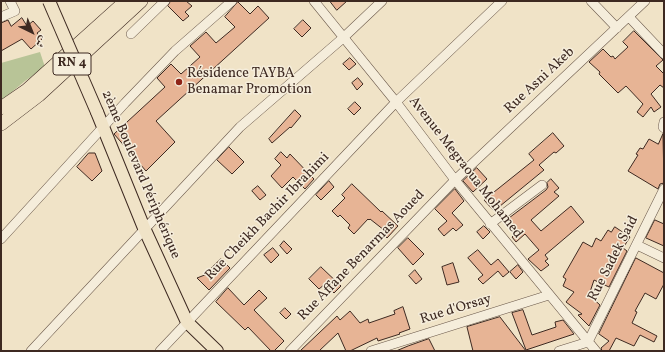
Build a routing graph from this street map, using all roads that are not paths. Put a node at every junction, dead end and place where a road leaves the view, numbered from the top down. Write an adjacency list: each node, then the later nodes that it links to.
1 (10, 1): 12 (street)
2 (49, 1): 21 (main road, 2ème Boulevard Périphérique, bridge)
3 (126, 1): 19 (highway, RN 4)
4 (141, 1): 20 (highway, RN 4)
5 (165, 1): 15 (street)
6 (232, 1): 21 (street)
7 (314, 1): 16 (street, Avenue Megraoua Mohamed)
8 (382, 1): 16 (street)
9 (502, 1): 18 (street, Rue Cheikh Bachir Ibrahimi)
10 (591, 1): 14 (street)
11 (645, 1): 13 (street, Rue Asni Akeb)
12 (1, 17)
13 (629, 17): 14 (street, Rue Asni Akeb); 17 (street)
14 (617, 28): 22 (street, Rue Asni Akeb)
15 (132, 34)
16 (343, 38): 18 (street, Avenue Megraoua Mohamed); 26 (street)
17 (664, 54)
18 (396, 102): 22 (street, Avenue Megraoua Mohamed); 31 (street, Rue Cheikh Bachir Ibrahimi)
19 (1, 108)
20 (1, 124)
21 (104, 128): 26 (main road, 2ème Boulevard Périphérique); 27 (street)
22 (455, 180): 25 (street, Avenue Megraoua Mohamed); 36 (street, Rue Affane Benarmas Aoued)
23 (542, 184): 25 (street)
24 (664, 189): 28 (street, Rue Sadek Said)
25 (490, 224): 30 (street, Avenue Megraoua Mohamed)
26 (144, 228): 31 (main road, 2ème Boulevard Périphérique); 33 (street)
27 (3, 232)
28 (637, 245): 29 (street); 32 (street, Rue Sadek Said)
29 (664, 258)
30 (549, 295): 32 (street, Avenue Megraoua Mohamed); 37 (street, Rue d'Orsay)
31 (187, 322): 34 (street, Rue Cheikh Bachir Ibrahimi); 35 (main road, 2ème Boulevard Périphérique)
32 (588, 342): 38 (street); 39 (street, Avenue Megraoua Mohamed)
33 (31, 351)
34 (160, 351)
35 (217, 351)
36 (290, 351)
37 (370, 351)
38 (559, 351)
39 (596, 351)

